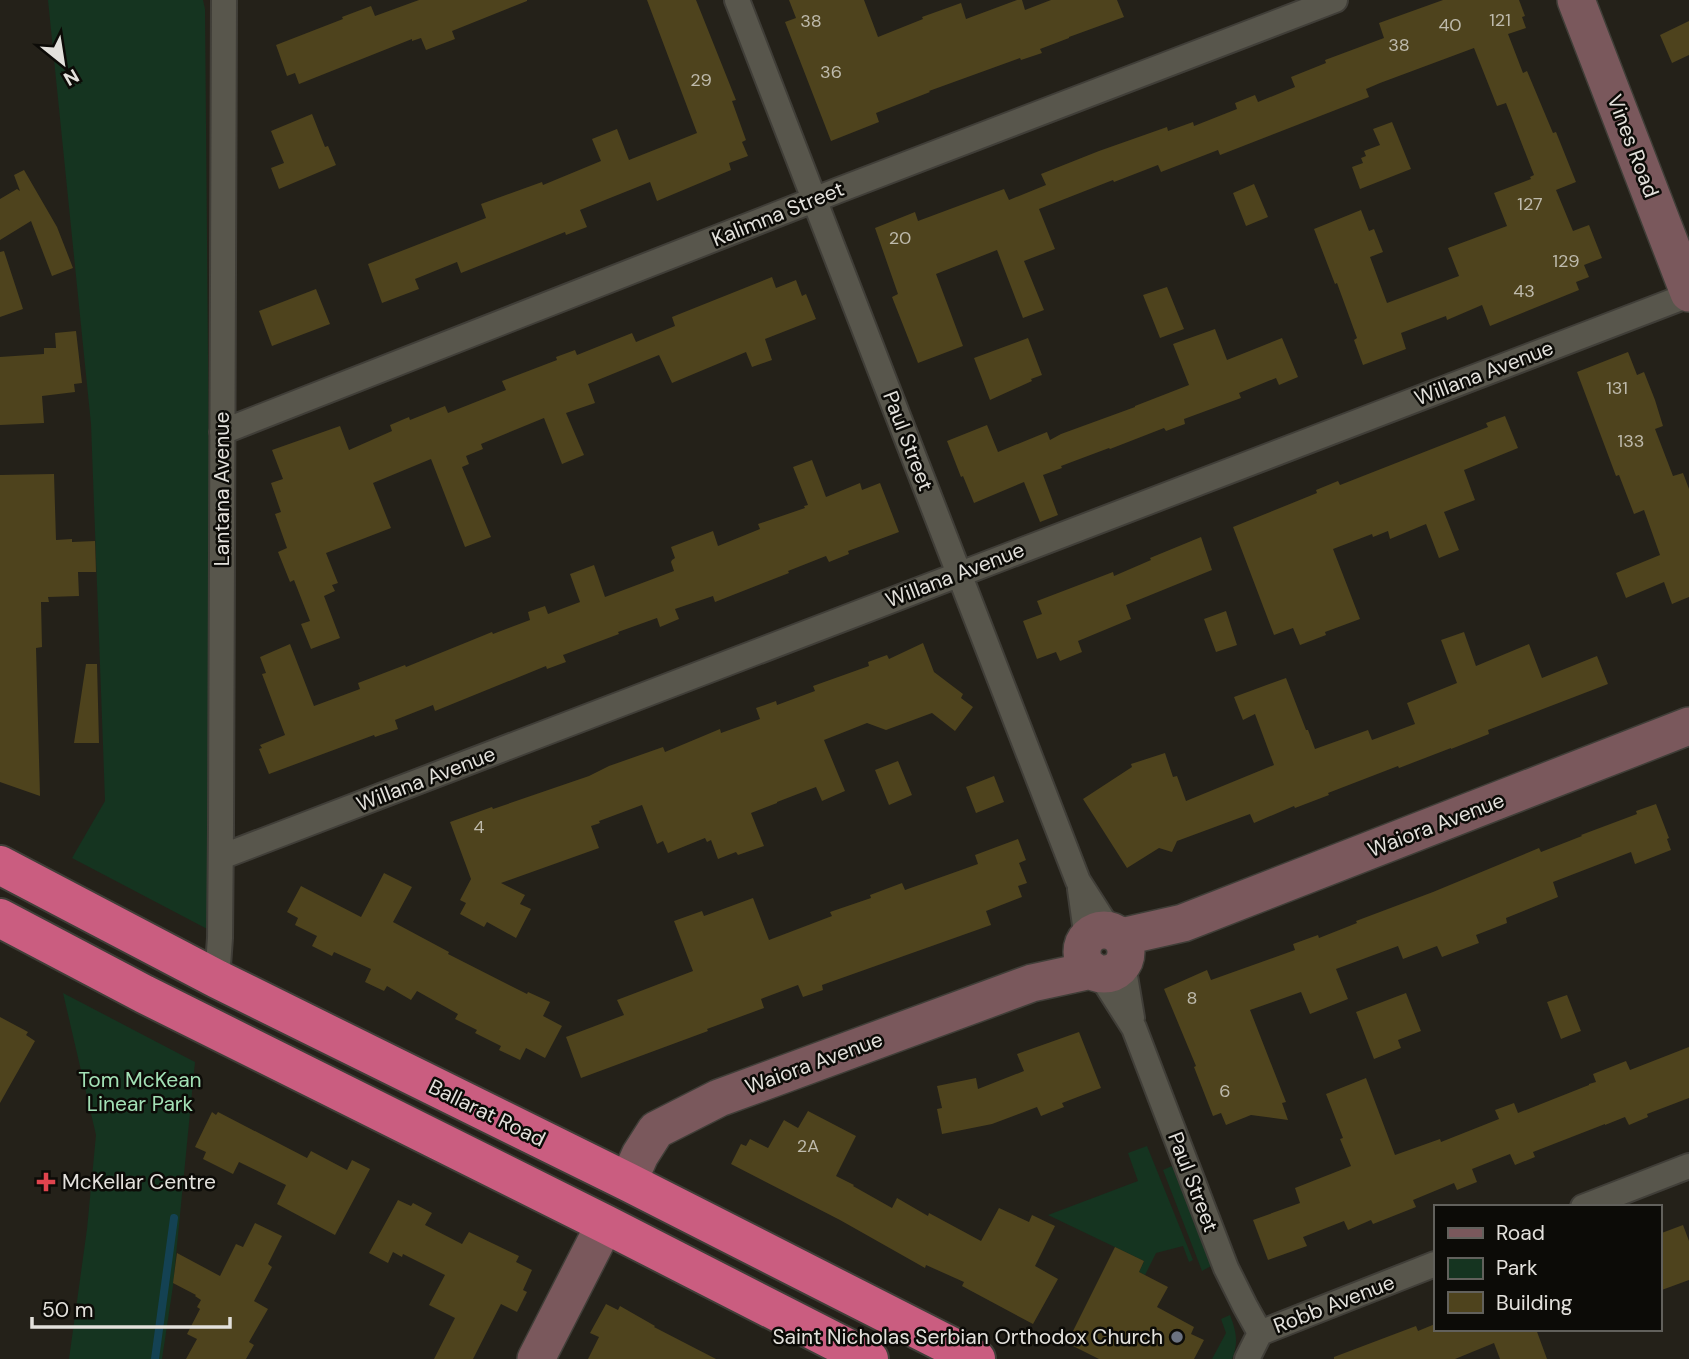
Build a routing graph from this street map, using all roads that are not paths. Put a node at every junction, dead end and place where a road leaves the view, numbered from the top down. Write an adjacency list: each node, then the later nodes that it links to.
1 (737, 0): 5 (street, Paul Street)
2 (1335, 0): 5 (street, Kalimna Street)
3 (1576, 0): 6 (street, Vines Road)
4 (228, 1): 7 (street, Lantana Avenue)
5 (815, 200): 7 (street, Kalimna Street); 8 (street, Paul Street)
6 (1689, 294): 8 (street, Willana Avenue)
7 (222, 432): 10 (street, Lantana Avenue)
8 (960, 573): 10 (street, Willana Avenue); 13 (street, Paul Street)
9 (1689, 726): 13 (street, Waiora Avenue)
10 (221, 858): 14 (street, Lantana Avenue)
11 (0, 865): 14 (highway, Ballarat Road)
12 (0, 918): 18 (highway)
13 (1105, 952): 16 (street, Waiora Avenue); 20 (street, Paul Street)
14 (217, 979): 16 (highway, Ballarat Road)
15 (1689, 1166): 17 (street)
16 (628, 1182): 18 (highway); 23 (highway, Ballarat Road)
17 (1589, 1205)
18 (605, 1224): 21 (street); 22 (highway)
19 (1434, 1264): 20 (street, Robb Avenue)
20 (1260, 1333): 24 (street, Robb Avenue)
21 (536, 1359)
22 (869, 1359)
23 (975, 1359)
24 (1247, 1359)

